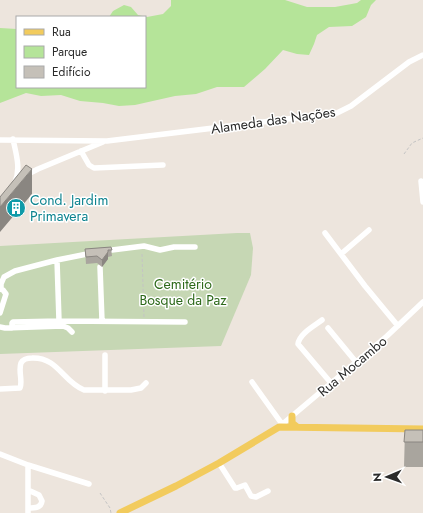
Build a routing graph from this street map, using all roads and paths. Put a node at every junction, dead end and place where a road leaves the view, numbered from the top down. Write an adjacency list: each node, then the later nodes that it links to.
1 (423, 55): 5 (street, Alameda das Nações)
2 (423, 138): 7 (path)
3 (0, 140): 4 (street, Alameda das Nações)
4 (13, 140): 5 (street, Alameda das Nações); 6 (street, Alameda das Nações)
5 (107, 140): 6 (street, Alameda das Nações)
6 (81, 151): 8 (street)
7 (404, 154)
8 (163, 165)
9 (421, 181): 10 (street)
10 (423, 202)
11 (369, 230): 15 (street)
12 (324, 233): 15 (street)
13 (195, 247): 16 (street)
14 (142, 254): 24 (path)
15 (341, 254): 26 (street)
16 (57, 260): 18 (street); 22 (street)
17 (100, 267): 23 (street)
18 (0, 289): 20 (street)
19 (423, 302): 26 (street, Rua Mocambo)
20 (0, 313)
21 (322, 320): 35 (street)
22 (59, 321): 23 (street); 28 (street)
23 (102, 321): 24 (street)
24 (144, 321): 25 (street)
25 (185, 322)
26 (398, 326): 32 (street, Rua Mocambo)
27 (0, 327): 28 (street)
28 (12, 328): 30 (street)
29 (328, 328): 32 (street)
30 (72, 332)
31 (105, 355): 37 (street)
32 (356, 362): 35 (street, Rua Mocambo)
33 (252, 382): 39 (street)
34 (146, 383): 37 (street)
35 (331, 383): 38 (street, Rua Mocambo)
36 (0, 389): 37 (street)
37 (105, 391)
38 (292, 416): 39 (street, Rua Mocambo); 40 (main road)
39 (280, 425): 40 (main road); 43 (main road, Rua Mocambo)
40 (297, 427): 41 (main road)
41 (423, 429)
42 (0, 454): 44 (street)
43 (219, 463): 47 (street); 51 (main road, Rua Mocambo)
44 (28, 465): 45 (street); 46 (street)
45 (89, 484)
46 (28, 490): 49 (street); 49 (street)
47 (268, 491)
48 (100, 493): 50 (path)
49 (28, 510)
50 (111, 513)
51 (120, 513)

